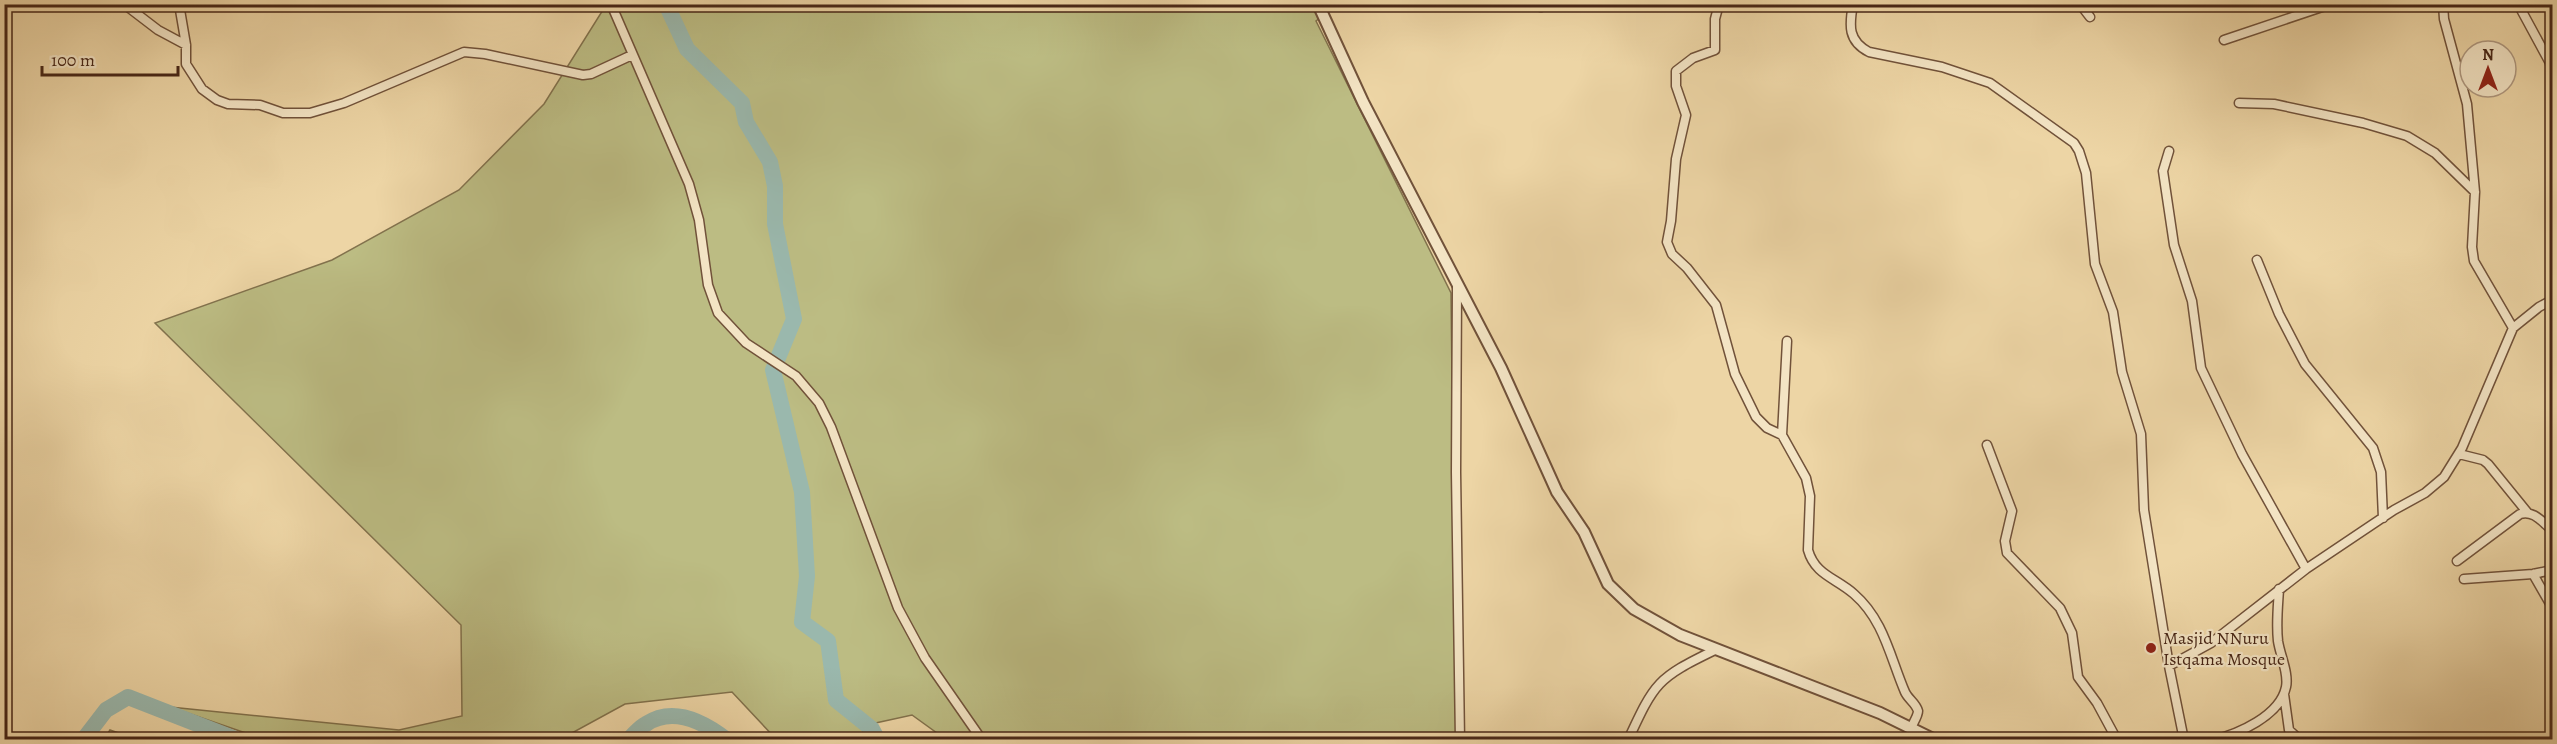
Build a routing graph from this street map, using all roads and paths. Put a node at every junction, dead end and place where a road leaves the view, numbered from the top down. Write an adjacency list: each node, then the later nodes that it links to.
1 (124, 4): 13 (street)
2 (179, 4): 13 (street)
3 (611, 4): 15 (street)
4 (1318, 4): 22 (street)
5 (1719, 4): 26 (street)
6 (1853, 4): 40 (street)
7 (2080, 4): 11 (street)
8 (2331, 4): 12 (street)
9 (2443, 4): 20 (street)
10 (2518, 4): 16 (street)
11 (2091, 17)
12 (2224, 40)
13 (186, 45): 15 (street)
14 (2553, 53): 16 (street)
15 (632, 55): 43 (street)
16 (2550, 63): 17 (street)
17 (2553, 74)
18 (2239, 103): 20 (street)
19 (2169, 151): 33 (street)
20 (2475, 192): 24 (street)
21 (2257, 260): 30 (street)
22 (1456, 283): 39 (street); 44 (street)
23 (2553, 300): 24 (street)
24 (2513, 328): 28 (street)
25 (1787, 341): 26 (street)
26 (1782, 435): 42 (street)
27 (1987, 445): 47 (street)
28 (2459, 454): 29 (street); 30 (street)
29 (2528, 512): 31 (street); 32 (street)
30 (2383, 518): 33 (street)
31 (2553, 530)
32 (2457, 561)
33 (2306, 569): 37 (street)
34 (2553, 570): 35 (street)
35 (2534, 574): 36 (street); 38 (street)
36 (2464, 579)
37 (2279, 589): 40 (street); 41 (street)
38 (2553, 607)
39 (1715, 650): 42 (street); 45 (street)
40 (2169, 666): 48 (street)
41 (2284, 694): 49 (street); 50 (street)
42 (1911, 728): 46 (street)
43 (982, 740)
44 (1460, 740)
45 (1628, 740)
46 (1935, 740)
47 (2117, 740)
48 (2184, 740)
49 (2213, 740)
50 (2300, 740)

